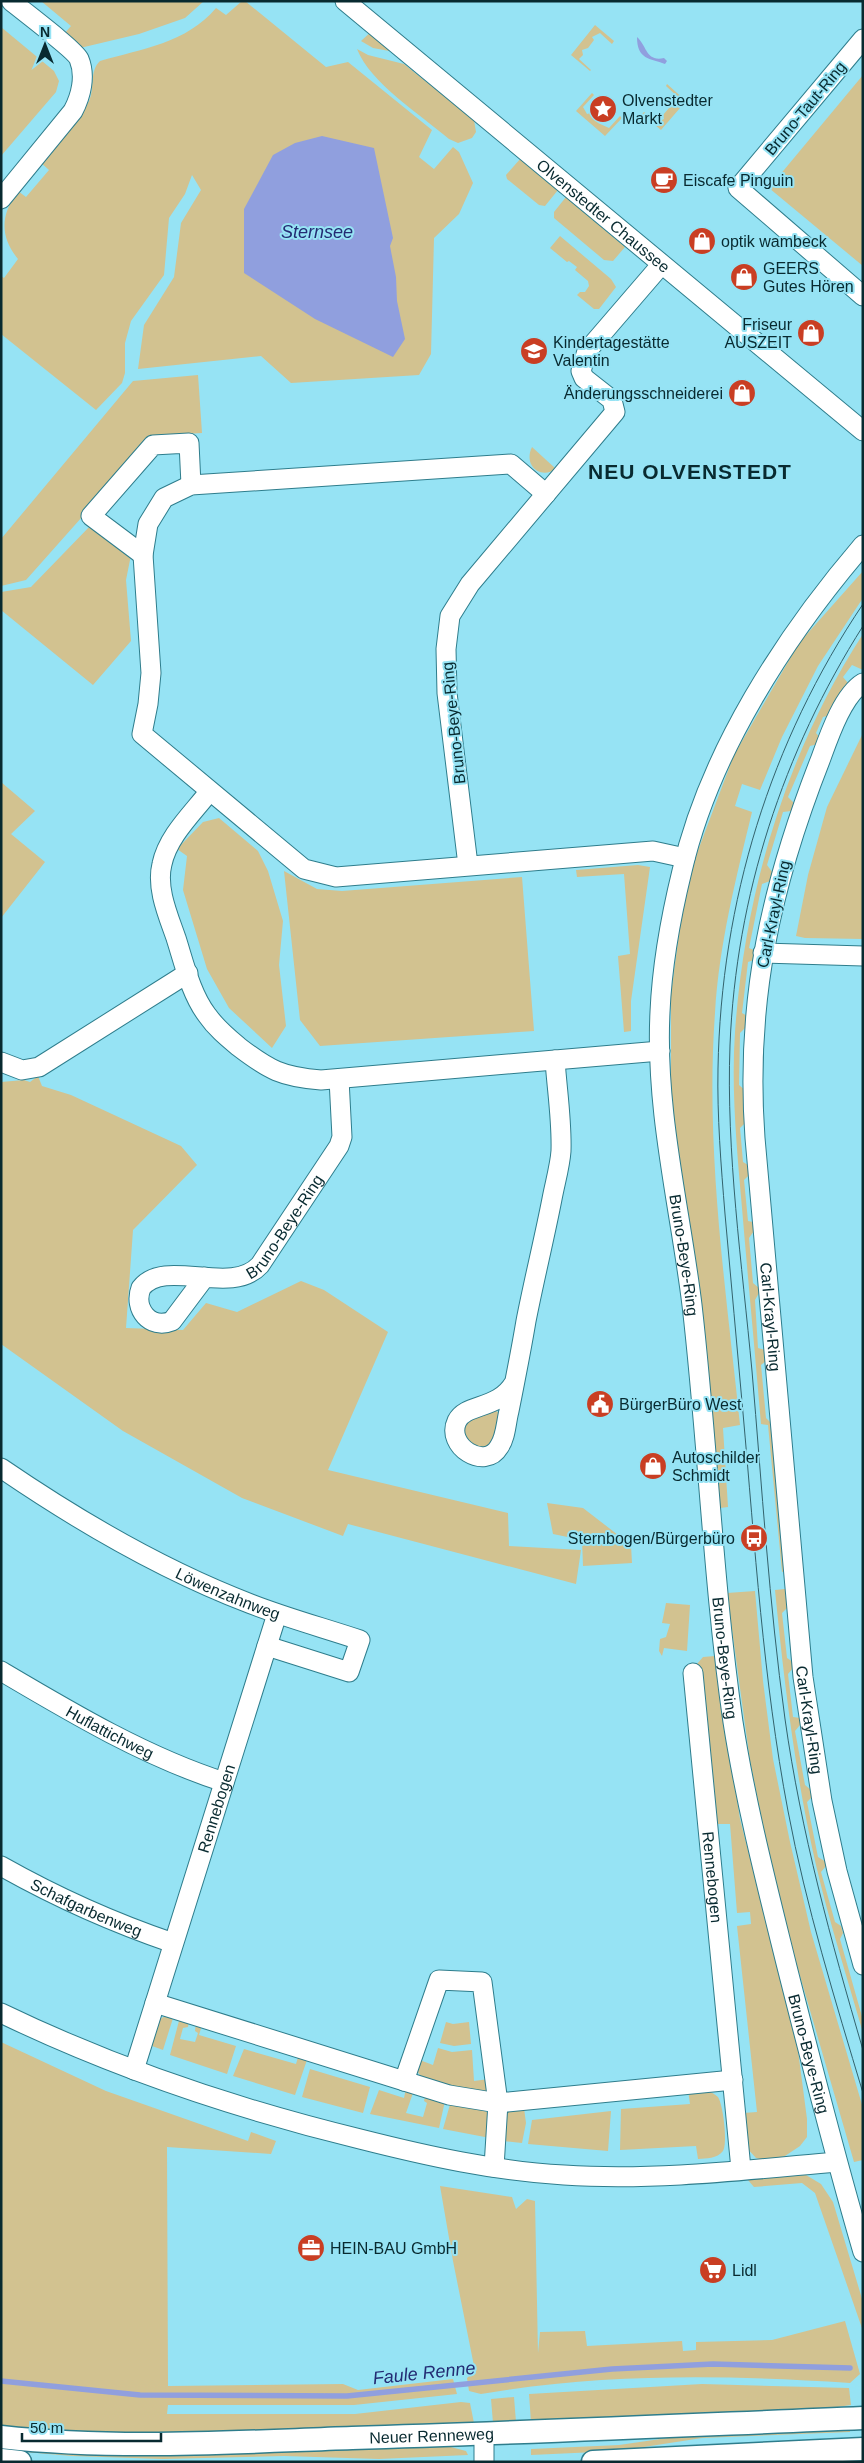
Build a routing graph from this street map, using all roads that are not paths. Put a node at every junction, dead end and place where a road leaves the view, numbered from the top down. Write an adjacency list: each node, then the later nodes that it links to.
1 (11, 1): 4 (street)
2 (346, 1): 5 (street, Olvenstedter Chaussee)
3 (863, 39): 6 (street, Bruno-Taut-Ring)
4 (1, 199)
5 (661, 265): 7 (street, Olvenstedter Chaussee); 9 (street, Bruno-Beye-Ring)
6 (863, 296)
7 (863, 431)
8 (191, 485): 9 (street); 11 (street); 11 (street)
9 (546, 494): 15 (street, Bruno-Beye-Ring)
10 (863, 545): 14 (street, Bruno-Beye-Ring)
11 (143, 555): 13 (street)
12 (863, 683): 16 (street, Carl-Krayl-Ring)
13 (209, 792): 15 (street); 18 (street)
14 (685, 858): 15 (street); 19 (street, Bruno-Beye-Ring)
15 (468, 865)
16 (763, 953): 17 (street); 33 (street, Carl-Krayl-Ring)
17 (863, 956)
18 (188, 973): 21 (street); 22 (street)
19 (660, 1051): 20 (street); 40 (street, Bruno-Beye-Ring)
20 (555, 1060): 22 (street); 24 (street)
21 (1, 1062)
22 (339, 1080): 23 (street, Bruno-Beye-Ring)
23 (205, 1278)
24 (514, 1383)
25 (1, 1468): 26 (street, Löwenzahnweg)
26 (277, 1614): 27 (street, Rennebogen); 27 (street, Löwenzahnweg)
27 (267, 1646): 30 (street, Rennebogen)
28 (1, 1671): 30 (street, Huflattichweg)
29 (693, 1673): 37 (street, Rennebogen)
30 (224, 1782): 32 (street, Rennebogen)
31 (1, 1866): 32 (street, Schafgarbenweg)
32 (173, 1944): 34 (street, Rennebogen)
33 (863, 1965)
34 (155, 2002): 36 (street, Rennebogen); 38 (street)
35 (1, 2013): 36 (street)
36 (134, 2070): 41 (street)
37 (733, 2080): 39 (street); 42 (street, Rennebogen)
38 (404, 2081): 39 (street); 39 (street)
39 (498, 2103): 41 (street)
40 (836, 2162): 42 (street); 43 (street, Bruno-Beye-Ring)
41 (494, 2167): 42 (street)
42 (741, 2169)
43 (863, 2252)
44 (863, 2418): 45 (main road, Neuer Renneweg)
45 (484, 2434): 46 (main road, Neuer Renneweg); 50 (street)
46 (1, 2437)
47 (863, 2450): 51 (main road)
48 (1, 2460): 49 (main road)
49 (20, 2462)
50 (484, 2462)
51 (593, 2462)

